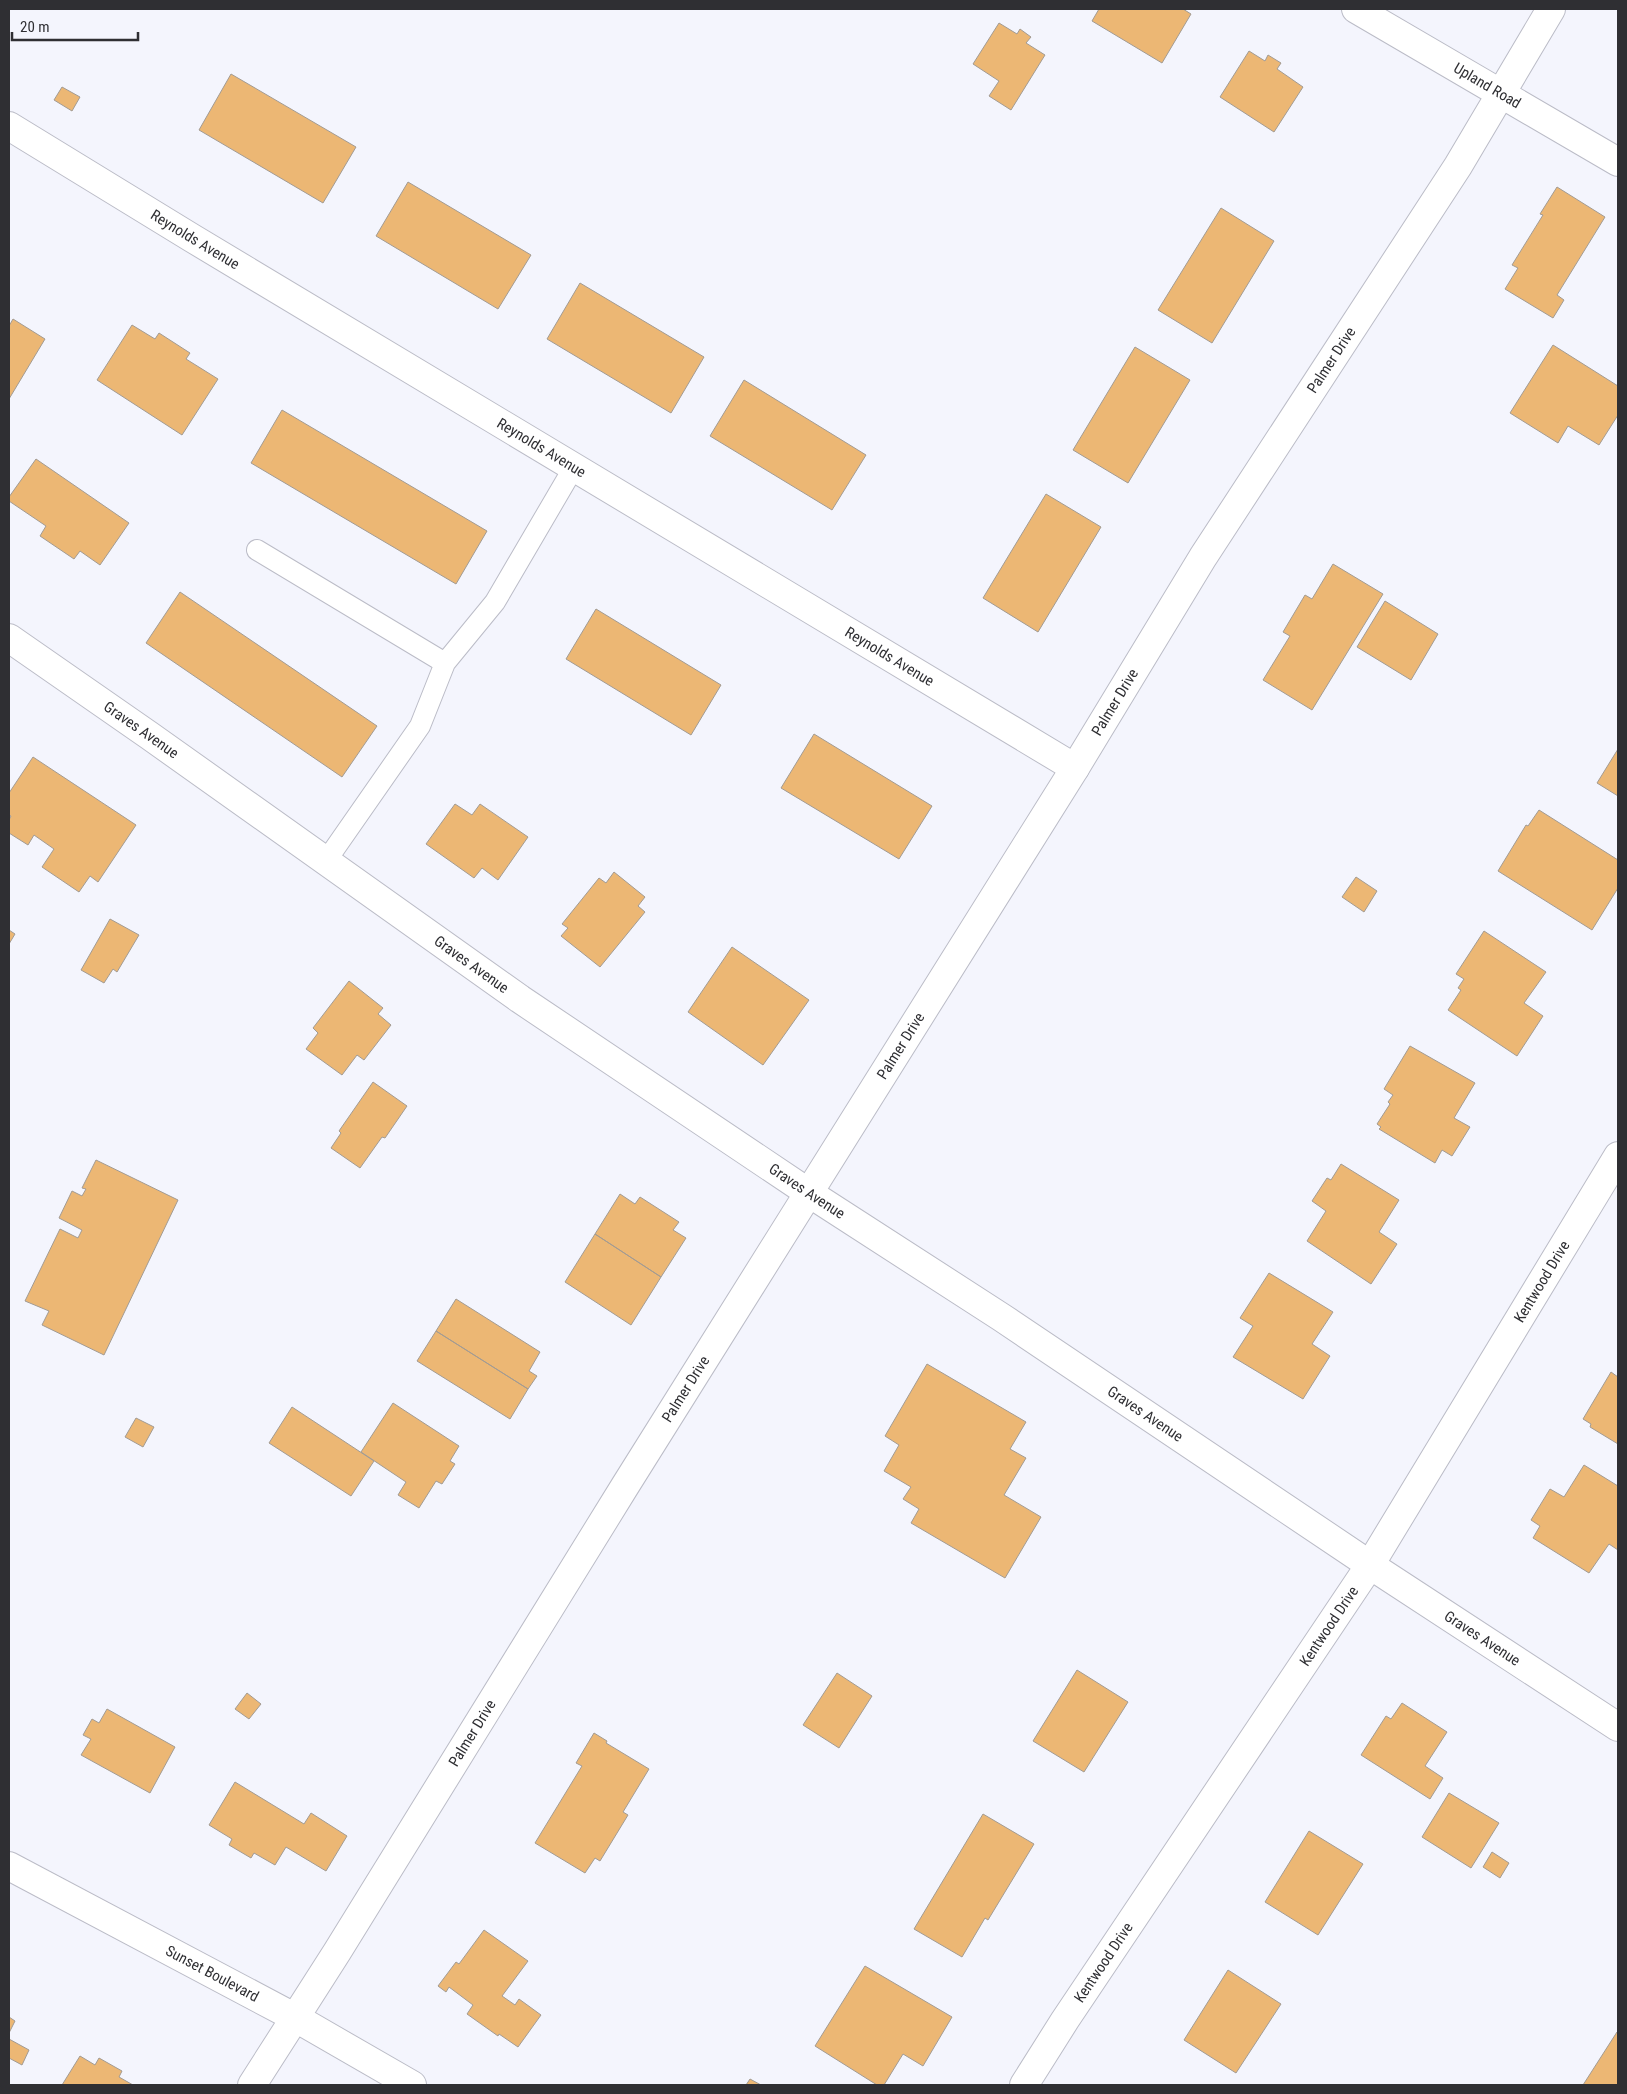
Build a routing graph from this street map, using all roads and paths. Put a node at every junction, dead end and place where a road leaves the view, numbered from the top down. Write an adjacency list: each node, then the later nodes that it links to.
1 (1356, 9): 3 (street, Upland Road)
2 (1551, 9): 3 (street, Palmer Drive)
3 (1502, 92): 5 (street, Upland Road); 10 (street, Palmer Drive)
4 (9, 126): 6 (street, Reynolds Avenue)
5 (1618, 162)
6 (574, 468): 9 (lane); 10 (street, Reynolds Avenue)
7 (257, 550): 9 (lane)
8 (9, 638): 11 (street, Graves Avenue)
9 (445, 663): 11 (lane)
10 (1075, 768): 13 (street, Palmer Drive)
11 (326, 861): 13 (street, Graves Avenue)
12 (1618, 1156): 14 (street, Kentwood Drive)
13 (809, 1193): 14 (street, Graves Avenue); 17 (street, Palmer Drive)
14 (1370, 1565): 15 (street, Graves Avenue); 20 (street, Kentwood Drive)
15 (1618, 1727)
16 (9, 1866): 17 (street, Sunset Boulevard)
17 (294, 2017): 18 (street, Palmer Drive); 19 (street, Sunset Boulevard)
18 (252, 2085)
19 (412, 2085)
20 (1024, 2085)

